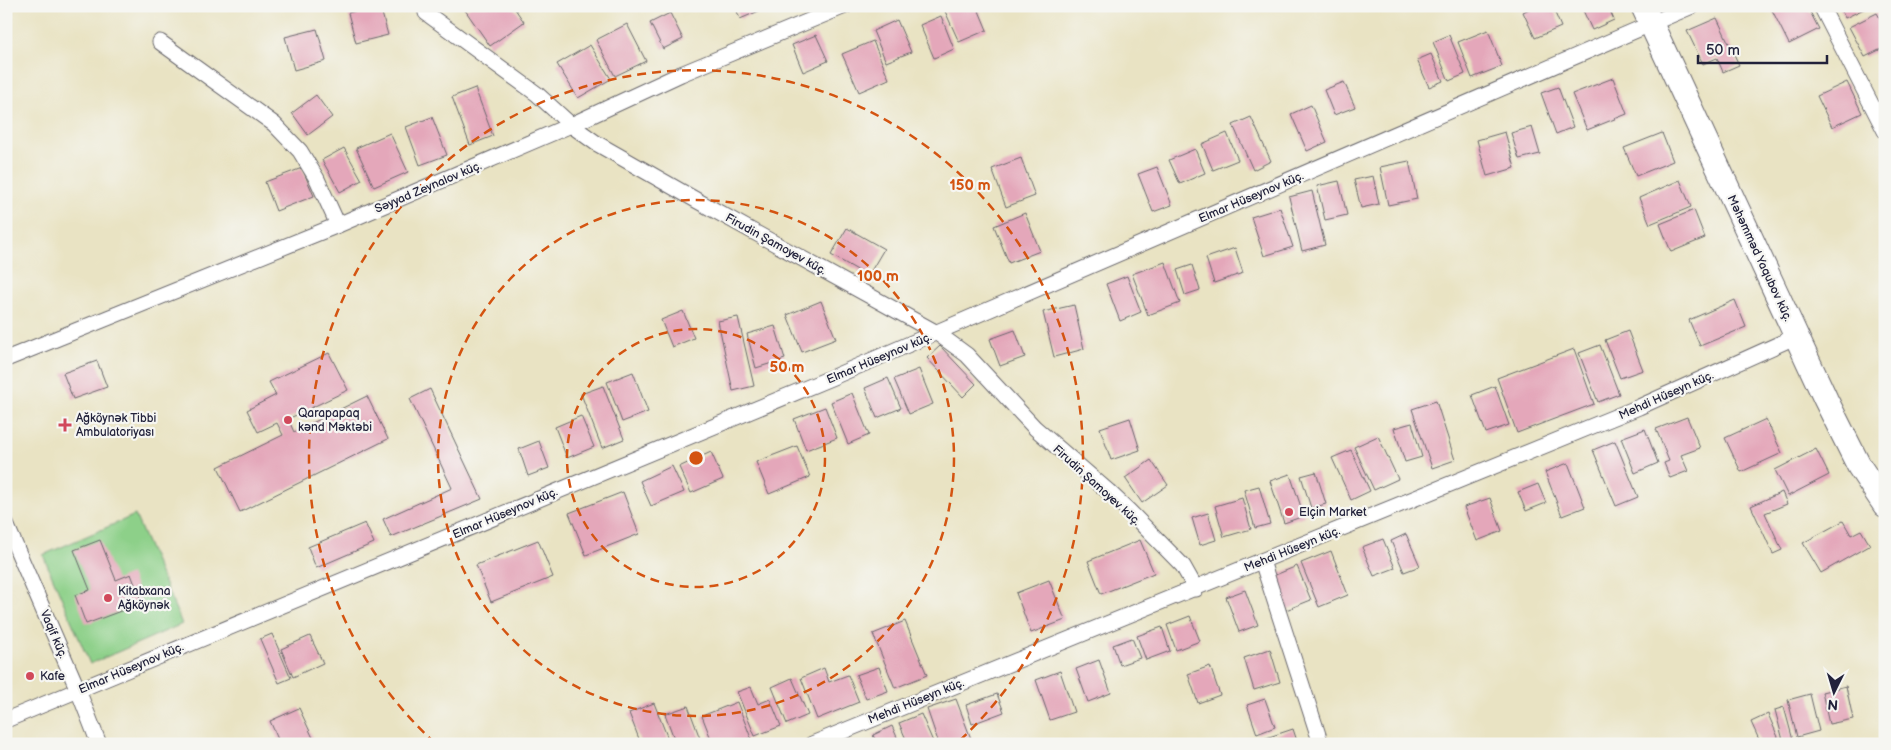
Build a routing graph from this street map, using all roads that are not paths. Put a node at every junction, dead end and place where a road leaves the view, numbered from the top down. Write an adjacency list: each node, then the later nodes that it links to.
1 (846, 6): 7 (street, Səyyad Zeynalov küç.)
2 (1692, 6): 5 (street, Elmar Hüseynov küç.)
3 (1821, 6): 8 (street)
4 (424, 9): 7 (street, Firudin Şamoyev küç.)
5 (1647, 16): 10 (street, Elmar Hüseynov küç.); 11 (main road, Məhəmməd Yaqubov küç.)
6 (160, 42): 9 (street)
7 (571, 125): 9 (street, Səyyad Zeynalov küç.); 10 (street, Firudin Şamoyev küç.)
8 (1885, 131)
9 (338, 225): 12 (street, Səyyad Zeynalov küç.)
10 (937, 333): 16 (street, Firudin Şamoyev küç.); 17 (street, Elmar Hüseynov küç.)
11 (1797, 336): 13 (main road, Məhəmməd Yaqubov küç.); 15 (street, Mehdi Hüseyn küç.)
12 (6, 359)
13 (1885, 505)
14 (6, 524): 17 (street, Vaqif küç.)
15 (1262, 561): 16 (street, Mehdi Hüseyn küç.); 21 (street)
16 (1196, 589): 20 (street, Mehdi Hüseyn küç.)
17 (78, 690): 18 (street, Elmar Hüseynov küç.); 19 (street, Vaqif küç.)
18 (6, 720)
19 (99, 744)
20 (812, 744)
21 (1321, 744)

